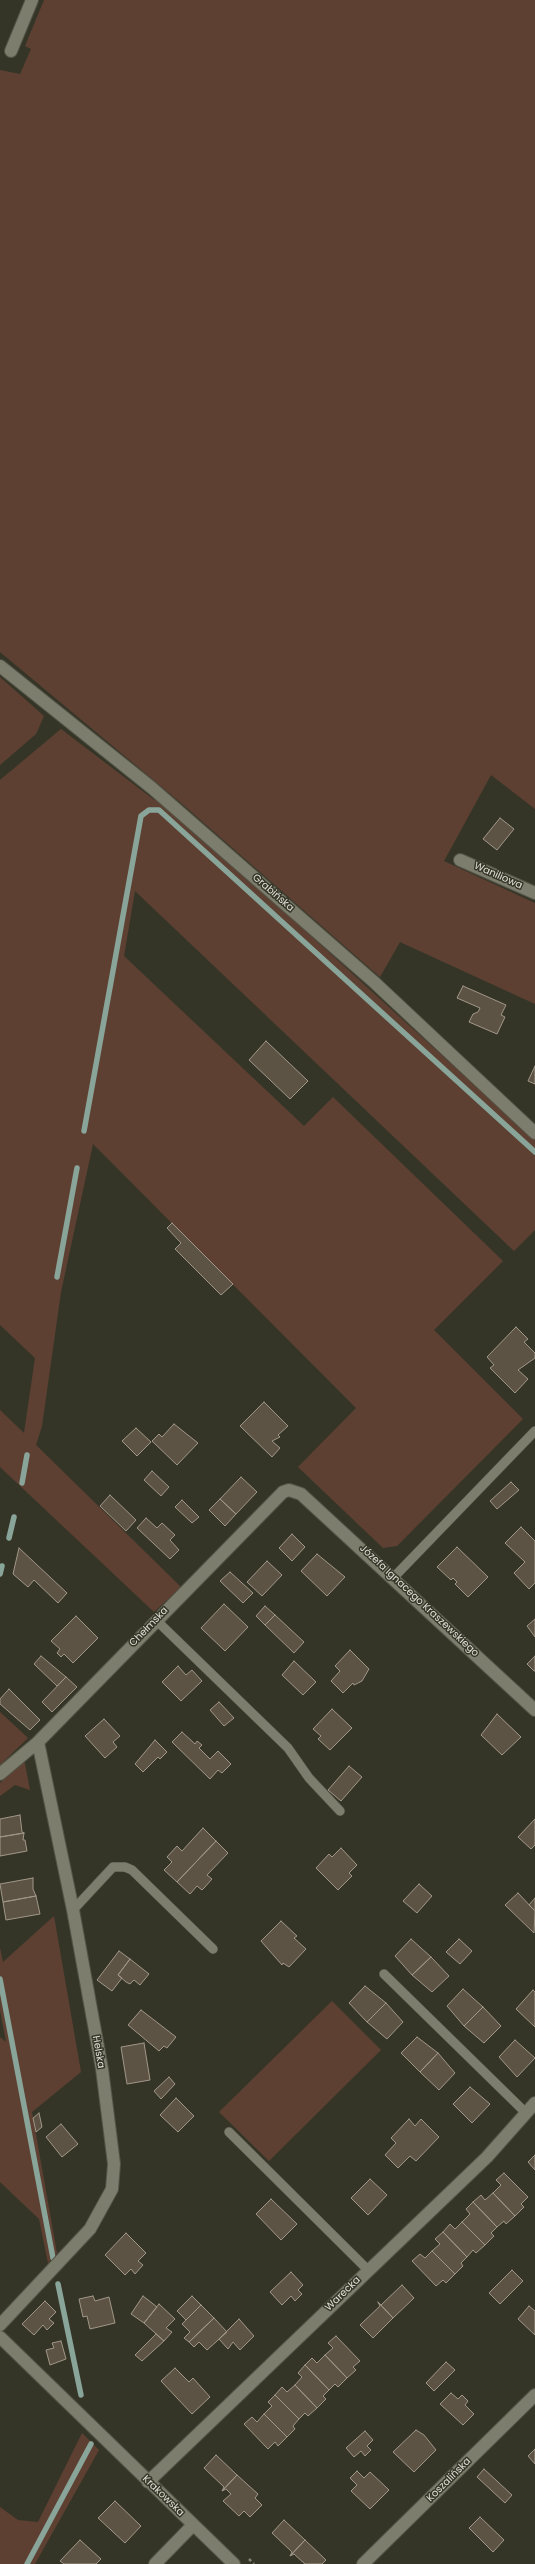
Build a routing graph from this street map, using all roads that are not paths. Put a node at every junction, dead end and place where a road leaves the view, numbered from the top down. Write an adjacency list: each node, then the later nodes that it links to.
1 (32, 0): 2 (street)
2 (11, 51)
3 (0, 666): 6 (street, Grabińska)
4 (460, 860): 5 (street, Waniliowa)
5 (535, 893)
6 (535, 1133)
7 (535, 1430): 9 (lane)
8 (301, 1494): 9 (street, Józefa Ignacego Kraszewskiego); 10 (street, Chełmska)
9 (394, 1577): 11 (street, Józefa Ignacego Kraszewskiego)
10 (156, 1620): 12 (street, Chełmska); 14 (lane)
11 (535, 1710)
12 (38, 1742): 13 (street, Chełmska); 15 (street, Helska)
13 (0, 1774)
14 (340, 1811)
15 (73, 1910): 16 (lane); 22 (street, Helska)
16 (213, 1949)
17 (384, 1974): 19 (lane)
18 (535, 2103): 19 (street, Warecka)
19 (526, 2113): 21 (street, Warecka)
20 (229, 2132): 21 (lane)
21 (368, 2270): 25 (street, Warecka)
22 (0, 2325)
23 (0, 2337): 25 (street, Krakowska)
24 (535, 2395): 29 (street, Koszalińska)
25 (148, 2482): 26 (street, Krakowska)
26 (193, 2525): 27 (street); 28 (street, Krakowska)
27 (155, 2564)
28 (234, 2564)
29 (363, 2564)

